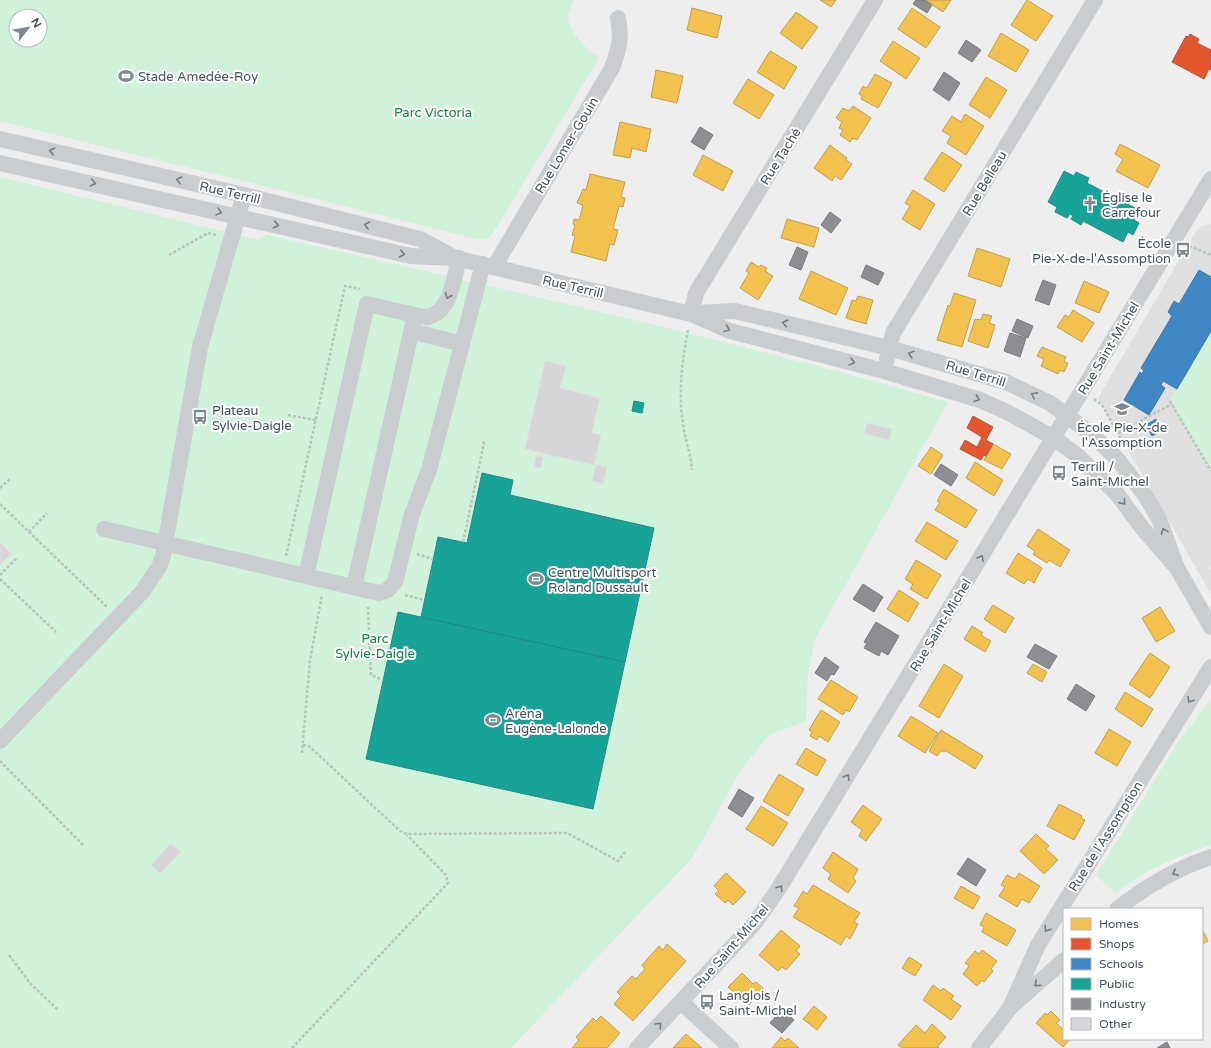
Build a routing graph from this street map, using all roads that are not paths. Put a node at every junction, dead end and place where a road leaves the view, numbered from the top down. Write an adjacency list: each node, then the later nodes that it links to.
1 (875, 0): 12 (street, Rue Taché)
2 (1095, 0): 16 (street, Rue Belleau)
3 (618, 18): 11 (street, Rue Lomer-Gouin)
4 (0, 139): 7 (street, Rue Terrill, one-way to 4)
5 (0, 162): 9 (street, Rue Terrill, one-way to 9)
6 (1211, 179): 8 (street, Rue Saint-Michel)
7 (244, 195): 9 (street); 10 (street, Rue Terrill, one-way to 7)
8 (1207, 196): 18 (street, Rue Saint-Michel)
9 (238, 217): 10 (street, Rue Terrill, one-way to 10); 21 (street)
10 (457, 258): 11 (street, Rue Terrill); 13 (street, one-way to 13)
11 (488, 265): 12 (street, Rue Terrill); 15 (street, Rue Lomer-Gouin)
12 (691, 314): 16 (street, Rue Terrill, one-way to 12); 17 (street, Rue Terrill, one-way to 17)
13 (415, 315): 14 (street); 23 (street)
14 (411, 331): 15 (street); 24 (street)
15 (462, 344): 24 (street, Rue Lomer-Gouin)
16 (889, 348): 17 (street, Rue Belleau); 18 (street, Rue Terrill, one-way to 16)
17 (884, 371): 19 (street, Rue Terrill, one-way to 19)
18 (1067, 415): 19 (street, Rue Saint-Michel); 22 (street, Rue Terrill, one-way to 18)
19 (1054, 438): 22 (street, Rue Terrill, one-way to 22); 31 (street, Rue Saint-Michel, one-way to 19)
20 (104, 528): 21 (street, Rue Lomer-Gouin)
21 (166, 543): 23 (street, Rue Lomer-Gouin); 27 (street)
22 (1177, 568): 25 (street, Rue Terrill)
23 (306, 576): 24 (street, Rue Lomer-Gouin)
24 (361, 589)
25 (1211, 627)
26 (1211, 667): 32 (street, Rue de l'Assomption, one-way to 32)
27 (0, 741)
28 (1211, 857): 29 (street, one-way to 29)
29 (1118, 908)
30 (1063, 961): 32 (street, one-way to 32)
31 (681, 1002): 33 (street, Rue Saint-Michel, one-way to 31); 34 (street)
32 (1010, 1008): 35 (street, Rue de l'Assomption)
33 (637, 1048)
34 (731, 1048)
35 (979, 1048)

